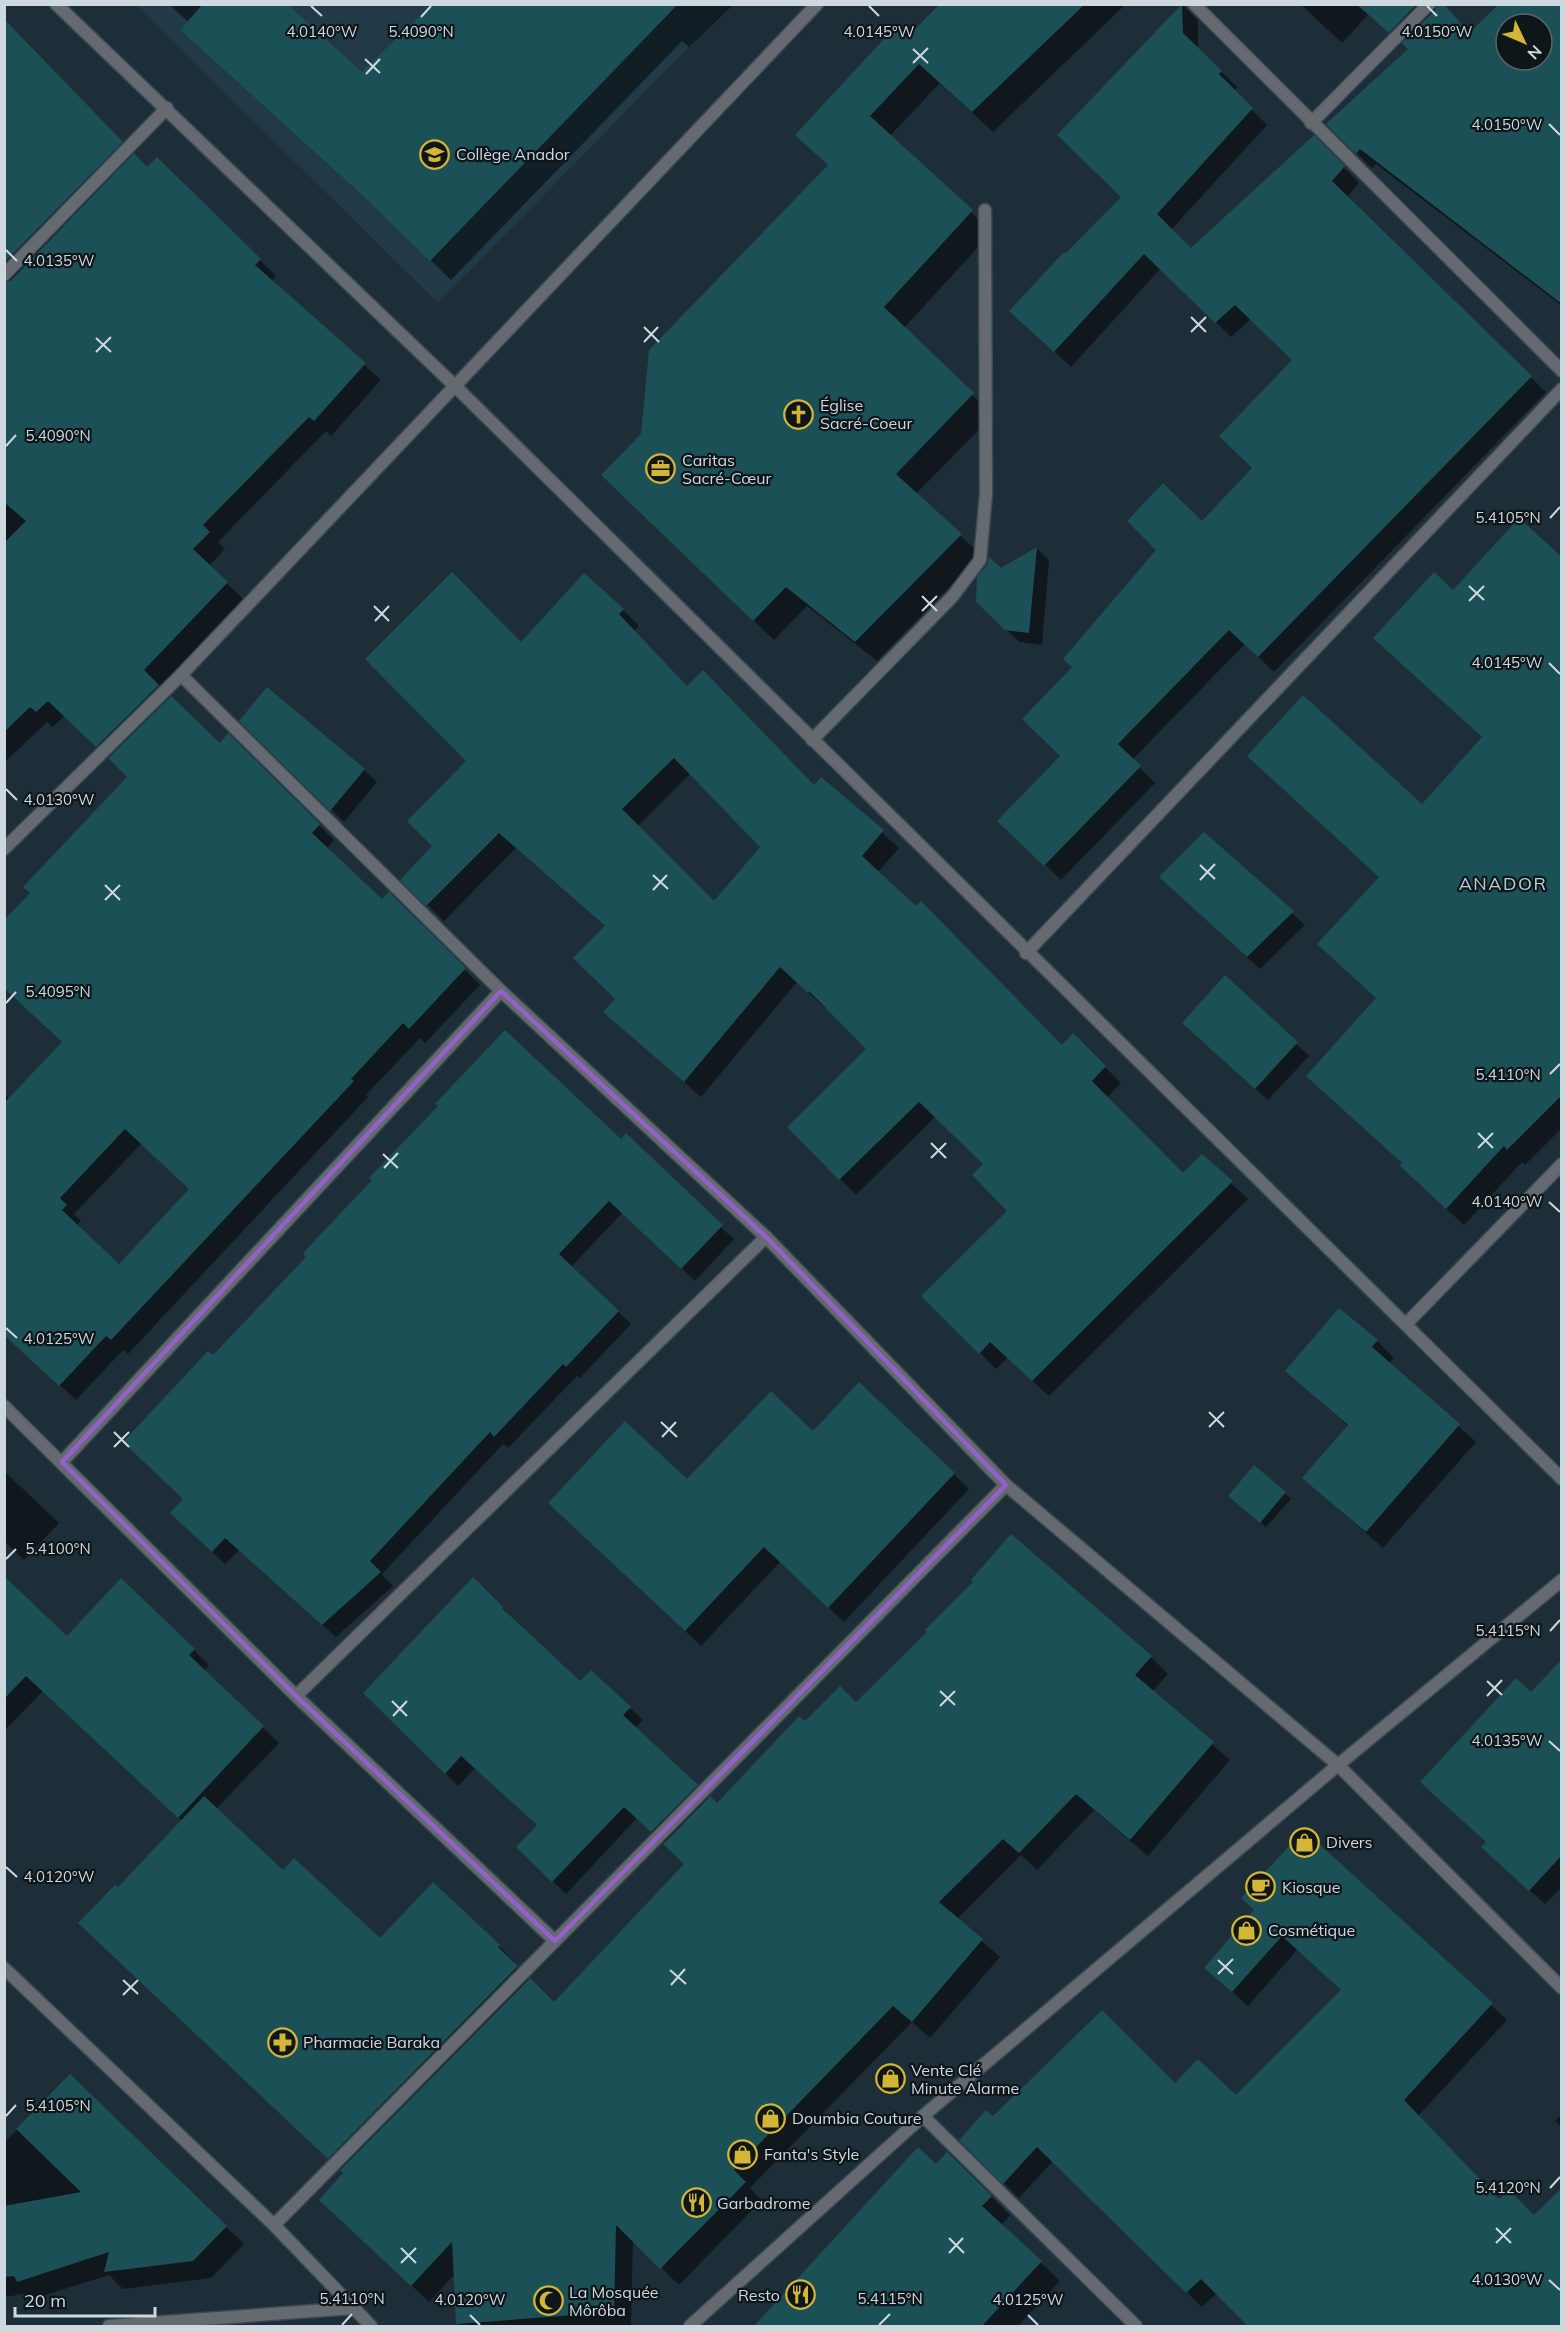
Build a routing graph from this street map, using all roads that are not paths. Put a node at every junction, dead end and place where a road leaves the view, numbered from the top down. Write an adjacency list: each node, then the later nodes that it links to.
1 (56, 4): 5 (street)
2 (817, 4): 10 (street)
3 (1194, 4): 6 (street)
4 (1429, 4): 6 (street)
5 (167, 108): 8 (street); 10 (street)
6 (1311, 123): 9 (street)
7 (985, 210): 13 (street)
8 (4, 275)
9 (1562, 371)
10 (456, 387): 12 (street); 13 (street)
11 (1562, 389): 15 (street)
12 (181, 675): 14 (street); 16 (street)
13 (812, 740): 15 (street)
14 (4, 849)
15 (1026, 952): 19 (street)
16 (501, 991): 18 (street); 21 (street)
17 (1562, 1164): 19 (street)
18 (766, 1237): 23 (street); 25 (street)
19 (1406, 1324): 22 (street)
20 (4, 1406): 21 (street)
21 (62, 1462): 25 (street)
22 (1562, 1479)
23 (1006, 1485): 26 (street); 27 (street)
24 (1562, 1580): 26 (street)
25 (296, 1696): 27 (street)
26 (1338, 1765): 29 (street); 30 (street)
27 (555, 1941): 31 (street)
28 (4, 1968): 31 (street)
29 (1562, 1988)
30 (923, 2116): 35 (street); 36 (street)
31 (274, 2225): 32 (street)
32 (354, 2308): 33 (street); 34 (street)
33 (109, 2326)
34 (372, 2326)
35 (690, 2326)
36 (1136, 2326)

